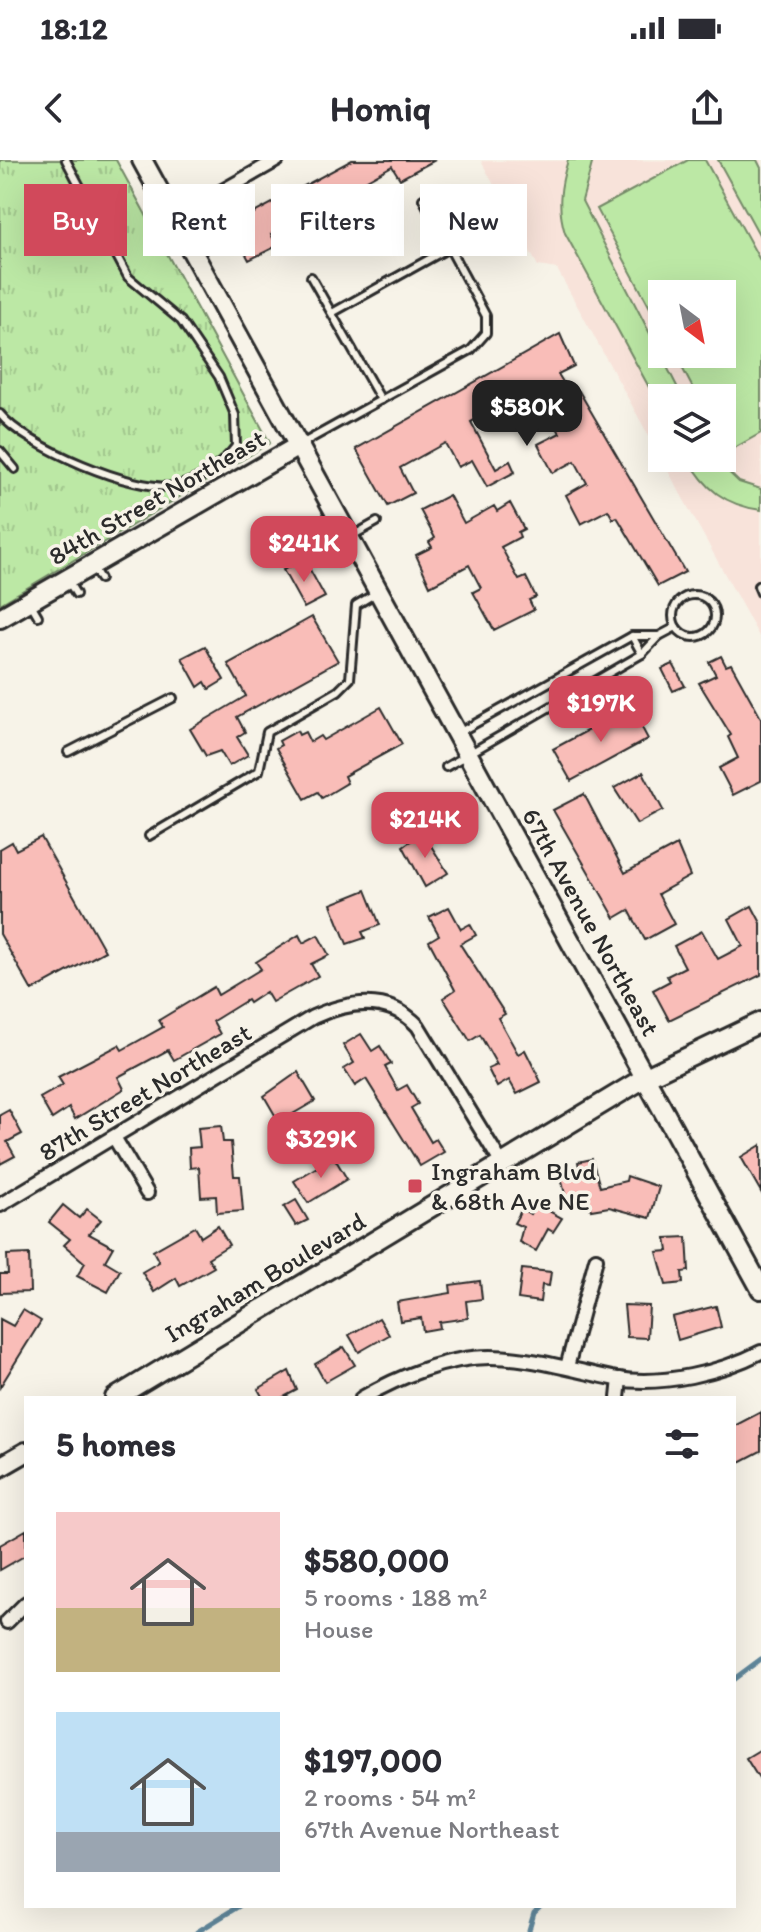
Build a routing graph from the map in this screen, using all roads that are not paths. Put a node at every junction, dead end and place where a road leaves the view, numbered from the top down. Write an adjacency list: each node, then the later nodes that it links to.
1 (66, 160): 12 (lane)
2 (142, 160): 4 (main road, 67th Avenue Northeast)
3 (277, 160): 5 (street)
4 (156, 184)
5 (235, 184)
6 (196, 256): 13 (main road, 67th Avenue Northeast)
7 (435, 256): 10 (lane)
8 (453, 256): 11 (lane)
9 (311, 277): 10 (lane)
10 (332, 313): 11 (lane)
11 (381, 400): 13 (lane)
12 (0, 414)
13 (300, 445): 17 (main road, 67th Avenue Northeast); 21 (main road, 84th Street Northeast)
14 (0, 451): 15 (lane)
15 (15, 469)
16 (377, 522): 17 (lane)
17 (348, 538): 19 (main road, 67th Avenue Northeast)
18 (761, 584): 20 (lane)
19 (379, 591): 27 (main road, 67th Avenue Northeast); 31 (lane)
20 (761, 593)
21 (0, 618)
22 (676, 627): 22 (lane); 24 (lane)
23 (632, 636): 24 (lane); 25 (lane); 27 (lane)
24 (659, 636): 25 (lane)
25 (642, 654): 29 (lane)
26 (173, 698): 28 (lane)
27 (457, 733): 29 (main road, 67th Avenue Northeast)
28 (68, 752)
29 (468, 754): 30 (lane); 33 (main road, 67th Avenue Northeast)
30 (446, 767)
31 (149, 836)
32 (761, 1022): 33 (main road, Ingraham Boulevard)
33 (646, 1077): 35 (main road, Ingraham Boulevard); 39 (main road, 67th Avenue Northeast)
34 (114, 1137): 35 (street, 87th Street Northeast); 36 (street); 37 (street, 87th Street Northeast)
35 (502, 1164): 43 (main road, Ingraham Boulevard)
36 (147, 1193)
37 (0, 1205)
38 (596, 1259): 41 (street)
39 (761, 1289)
40 (761, 1352): 42 (street)
41 (567, 1367): 42 (street); 44 (street)
42 (620, 1379): 45 (street)
43 (118, 1396)
44 (366, 1396)
45 (618, 1396)
46 (24, 1453): 47 (main road)
47 (0, 1467)
48 (24, 1605): 49 (street)
49 (7, 1622)

